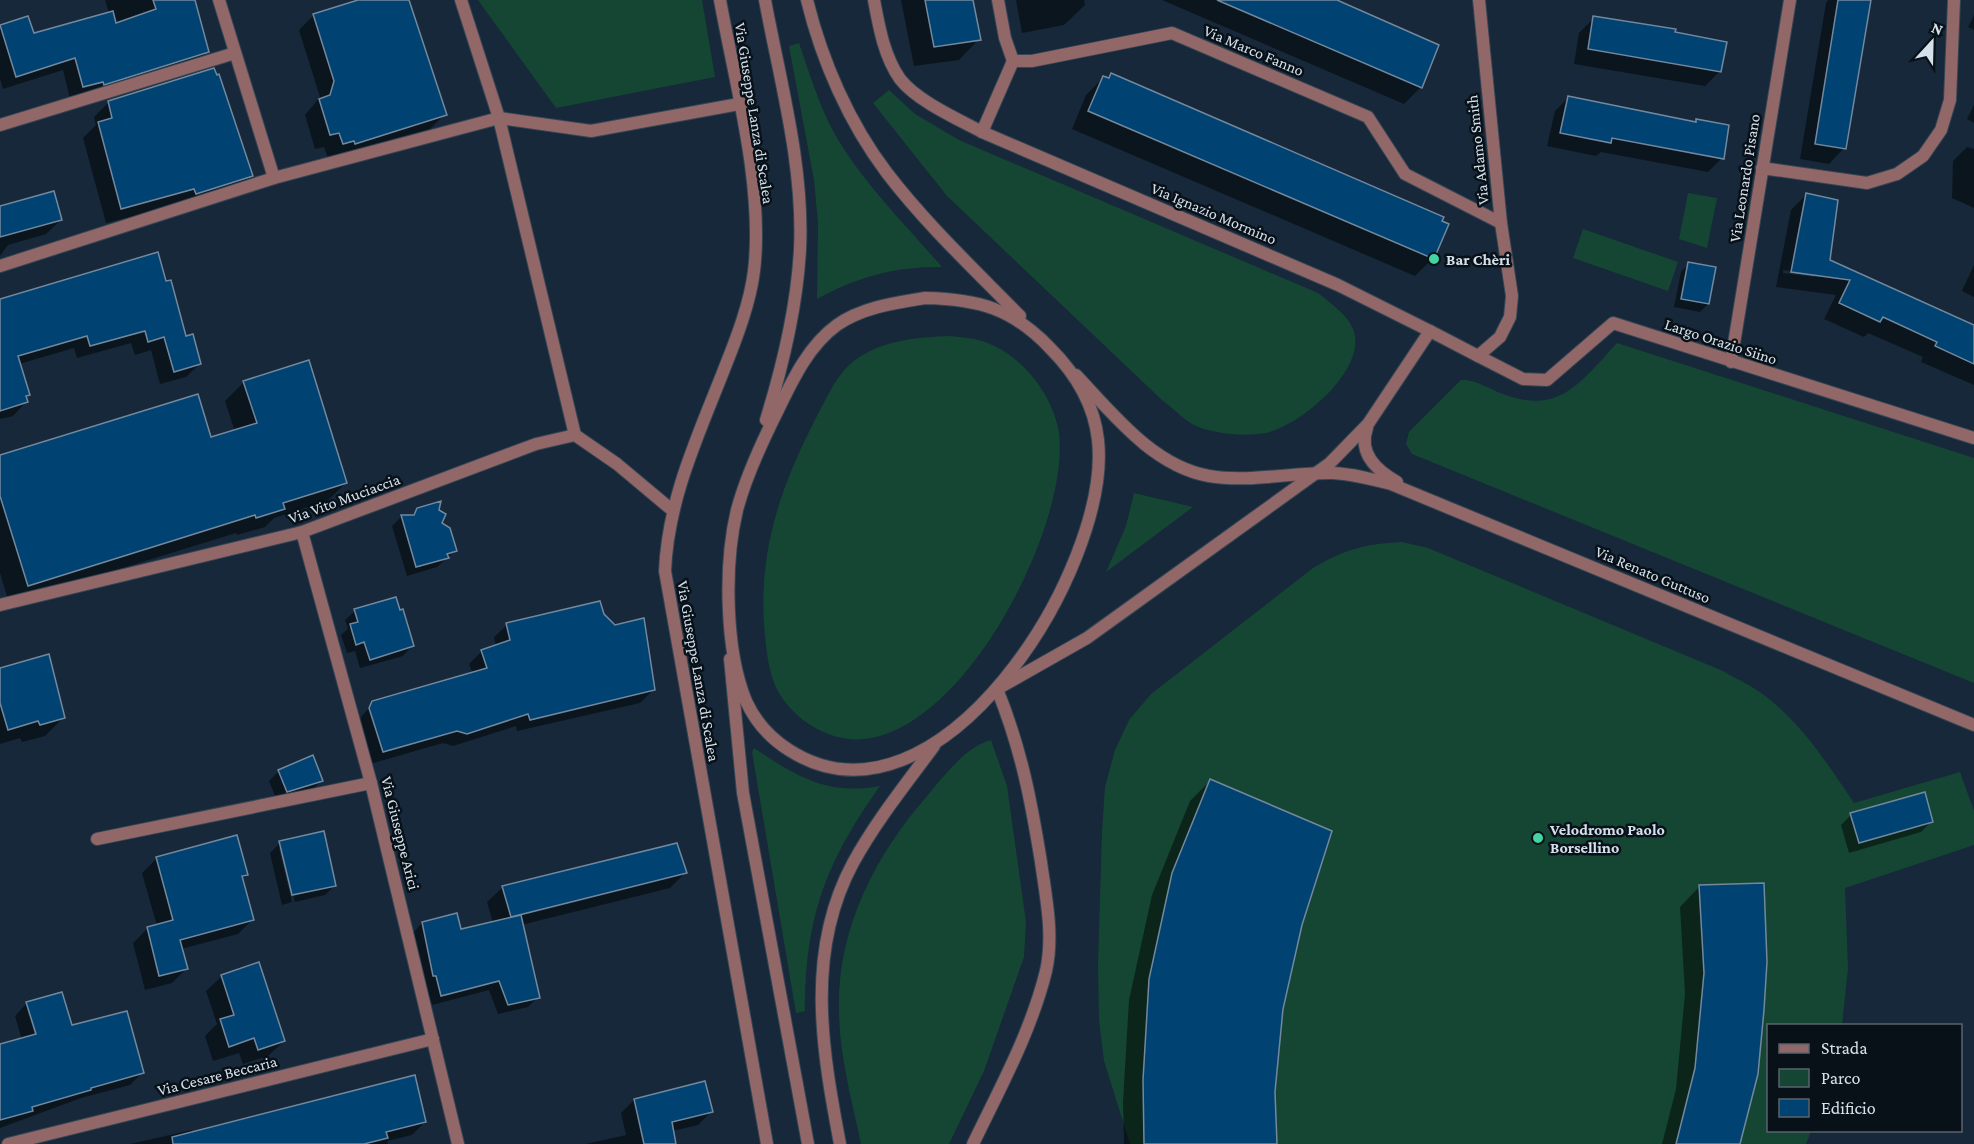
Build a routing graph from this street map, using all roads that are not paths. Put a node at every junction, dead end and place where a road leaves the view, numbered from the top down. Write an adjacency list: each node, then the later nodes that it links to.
1 (219, 0): 11 (street)
2 (461, 0): 14 (street)
3 (720, 0): 13 (street, Via Giuseppe Lanza di Scalea)
4 (765, 0): 29 (street, Via Giuseppe Lanza di Scalea)
5 (807, 0): 21 (street)
6 (874, 0): 16 (street)
7 (998, 0): 12 (street)
8 (1479, 0): 19 (street, Via Adamo Smith)
9 (1790, 0): 17 (street, Via Leonardo Pisano)
10 (1954, 0): 17 (street)
11 (235, 53): 15 (street); 18 (street)
12 (1013, 61): 16 (street); 19 (street, Via Marco Fanno)
13 (739, 104): 14 (street); 32 (street, Via Giuseppe Lanza di Scalea)
14 (499, 118): 18 (street); 27 (street)
15 (0, 125)
16 (982, 132): 22 (street, Via Ignazio Mormino)
17 (1762, 168): 24 (street, Via Leonardo Pisano)
18 (274, 178): 20 (street)
19 (1501, 223): 23 (street, Via Adamo Smith)
20 (0, 266)
21 (1029, 326): 25 (street); 29 (street)
22 (1430, 331): 23 (street, Via Ignazio Mormino); 26 (street)
23 (1478, 356): 24 (street, Largo Orazio Siino)
24 (1731, 362): 28 (street, Largo Orazio Siino)
25 (1073, 372): 30 (street, Via Renato Guttuso); 36 (street)
26 (1368, 424): 30 (street); 31 (street)
27 (575, 435): 32 (street); 33 (street, Via Vito Muciaccia)
28 (1974, 438)
29 (756, 456): 35 (street)
30 (1315, 474): 31 (street, Via Renato Guttuso); 36 (street)
31 (1424, 497): 37 (street, Via Renato Guttuso)
32 (672, 510): 44 (street, Via Giuseppe Lanza di Scalea)
33 (302, 532): 34 (street, Via Vito Muciaccia); 39 (street, Via Giuseppe Arici)
34 (0, 605)
35 (729, 610): 38 (street); 45 (street, Via Giuseppe Lanza di Scalea)
36 (998, 689): 38 (street); 47 (street)
37 (1974, 725)
38 (934, 745): 46 (street)
39 (371, 783): 40 (street); 41 (street, Via Giuseppe Arici)
40 (97, 839)
41 (433, 1039): 42 (street, Via Cesare Beccaria); 43 (street, Via Giuseppe Arici)
42 (8, 1144)
43 (458, 1144)
44 (767, 1144)
45 (808, 1144)
46 (840, 1144)
47 (974, 1144)

